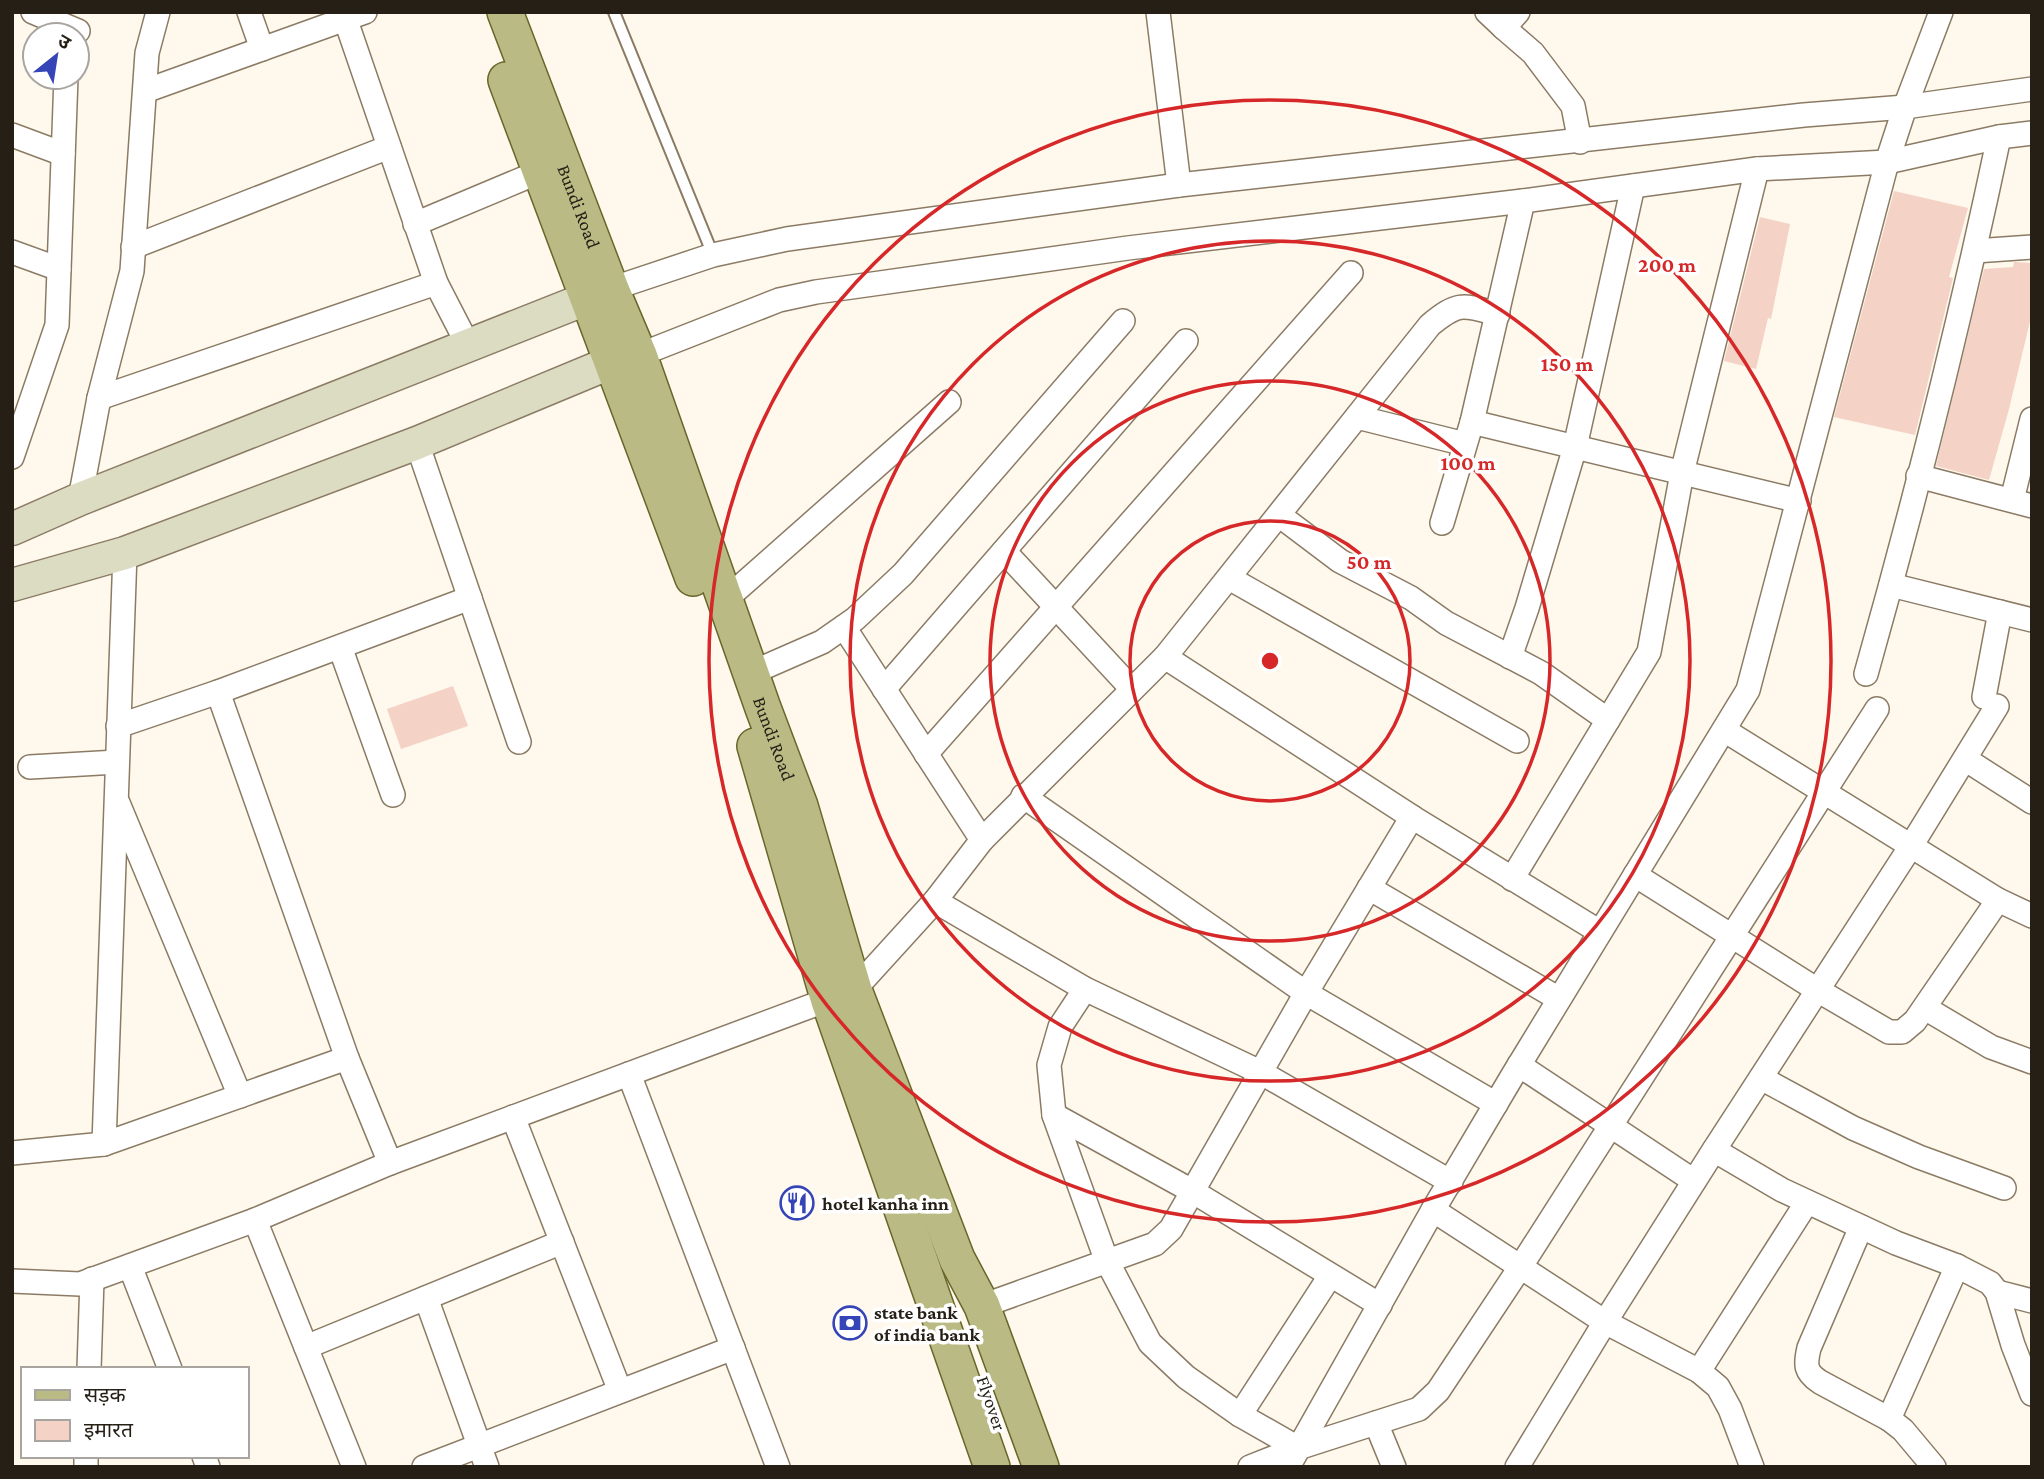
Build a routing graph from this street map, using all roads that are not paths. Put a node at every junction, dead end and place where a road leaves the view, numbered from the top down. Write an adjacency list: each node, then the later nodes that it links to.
1 (33, 12): 11 (street)
2 (158, 12): 15 (street)
3 (249, 12): 12 (street)
4 (481, 12): 25 (main road, Bundi Road)
5 (505, 12): 38 (main road, Bundi Road)
6 (614, 12): 34 (lane)
7 (1158, 12): 26 (street)
8 (1941, 12): 16 (street)
9 (351, 15): 12 (street); 21 (street)
10 (1503, 17): 20 (street)
11 (63, 21)
12 (262, 49): 15 (street)
13 (2032, 89): 16 (street)
14 (65, 91): 22 (street)
15 (145, 91): 30 (street)
16 (1901, 120): 20 (street); 23 (street)
17 (2032, 133): 19 (street)
18 (12, 135): 22 (street)
19 (1999, 137): 23 (street); 32 (street)
20 (1580, 142): 26 (street)
21 (389, 148): 29 (street); 30 (street)
22 (63, 154): 35 (street)
23 (1887, 162): 24 (street); 55 (street)
24 (1757, 169): 27 (street); 52 (street)
25 (539, 172): 29 (street); 38 (main road, Bundi Road)
26 (1178, 185): 34 (street)
27 (1633, 186): 28 (street); 50 (street)
28 (1523, 201): 39 (street); 43 (street)
29 (415, 225): 37 (street)
30 (133, 247): 44 (street)
31 (2032, 247): 32 (street)
32 (1975, 251): 53 (street)
33 (12, 252): 35 (street)
34 (713, 255): 38 (street)
35 (59, 270): 51 (street)
36 (1351, 273): 67 (street)
37 (436, 284): 42 (street); 44 (street)
38 (600, 293): 42 (street); 43 (main road, Bundi Road)
39 (1498, 314): 46 (street); 48 (street)
40 (1123, 320): 70 (street)
41 (1186, 341): 60 (street)
42 (469, 347): 54 (street)
43 (626, 359): 49 (street); 66 (main road, Bundi Road); 108 (main road, Bundi Road)
44 (99, 398): 54 (street)
45 (949, 402): 66 (street)
46 (1357, 417): 48 (street); 57 (street)
47 (2032, 419): 56 (street)
48 (1469, 433): 50 (street); 58 (street)
49 (417, 443): 61 (street); 65 (street)
50 (1575, 447): 52 (street); 73 (street)
51 (12, 457)
52 (1682, 473): 55 (street); 80 (street)
53 (1918, 476): 56 (street); 64 (street)
54 (80, 499): 59 (street)
55 (1799, 500): 82 (street)
56 (2022, 503)
57 (1279, 515): 62 (street); 73 (street)
58 (1442, 523)
59 (12, 529)
60 (1003, 551): 67 (street); 76 (street)
61 (125, 553): 63 (street); 81 (street)
62 (1229, 578): 72 (street); 83 (street)
63 (12, 585)
64 (1891, 585): 68 (street); 75 (street)
65 (470, 598): 71 (street); 84 (street)
66 (725, 600): 74 (main road, Bundi Road)
67 (1057, 606): 77 (street); 85 (street)
68 (2000, 612): 69 (street); 86 (street)
69 (2032, 620)
70 (844, 627): 74 (street); 76 (street)
71 (340, 647): 78 (street); 90 (street)
72 (1165, 657): 77 (street); 94 (street)
73 (1510, 657): 80 (street)
74 (751, 673): 108 (main road, Bundi Road)
75 (1866, 674)
76 (884, 689): 85 (street)
77 (1132, 689): 91 (street)
78 (218, 692): 81 (street); 111 (street)
79 (1877, 709): 89 (street)
80 (1608, 720): 98 (street)
81 (118, 726): 87 (street)
82 (1724, 730): 89 (street); 97 (street)
83 (1517, 741)
84 (519, 742)
85 (926, 754): 95 (street)
86 (1965, 759): 93 (street); 96 (street)
87 (117, 762): 88 (street); 92 (street)
88 (30, 767)
89 (1823, 791): 96 (street); 104 (street)
90 (393, 795)
91 (1023, 796): 95 (street); 107 (street)
92 (116, 797): 117 (street); 122 (street)
93 (2032, 802)
94 (1412, 817): 98 (street); 99 (street)
95 (982, 840): 101 (street)
96 (1911, 846): 100 (street); 106 (street)
97 (1635, 875): 103 (street); 104 (street)
98 (1512, 879): 103 (street)
99 (1369, 888): 107 (street); 109 (street)
100 (1998, 900): 102 (street); 110 (street)
101 (935, 901): 105 (street); 108 (street)
102 (2032, 916)
103 (1600, 932): 109 (street)
104 (1731, 935): 106 (street); 121 (street)
105 (1085, 989): 114 (street); 119 (street)
106 (1819, 991): 110 (street); 116 (street)
107 (1306, 993): 114 (street); 118 (street)
108 (841, 995): 115 (street); 146 (main road, Bundi Road); 163 (main road, Bundi Road)
109 (1559, 999): 113 (street)
110 (1925, 1008): 112 (street)
111 (347, 1058): 117 (street); 125 (street)
112 (2032, 1062)
113 (1519, 1065): 118 (street); 121 (street)
114 (1260, 1072): 127 (street); 129 (street)
115 (629, 1074): 120 (street); 149 (street)
116 (1761, 1078): 123 (street); 128 (street)
117 (240, 1096): 122 (street)
118 (1496, 1104): 127 (street)
119 (1054, 1115): 129 (street); 135 (street)
120 (513, 1117): 125 (street); 134 (street)
121 (1610, 1125): 126 (street); 137 (street)
122 (104, 1144): 124 (street)
123 (1714, 1150): 126 (street); 130 (street)
124 (12, 1153)
125 (390, 1163): 132 (street)
126 (1694, 1181): 147 (street)
127 (1451, 1182): 131 (street)
128 (2004, 1188)
129 (1192, 1191): 135 (street); 139 (street)
130 (1807, 1202): 133 (street); 152 (street)
131 (1433, 1210): 137 (street); 145 (street)
132 (255, 1220): 136 (street); 148 (street)
133 (1861, 1227): 138 (street); 156 (street)
134 (562, 1242): 143 (street); 153 (street)
135 (1106, 1259): 146 (street); 155 (street)
136 (130, 1266): 140 (street); 151 (street)
137 (1521, 1266): 147 (street); 157 (street)
138 (1956, 1266): 142 (street); 156 (street)
139 (1331, 1276): 145 (street); 155 (street)
140 (93, 1279): 141 (street); 150 (street)
141 (12, 1281)
142 (1997, 1292): 144 (street); 154 (street)
143 (425, 1298): 148 (street); 158 (street)
144 (2032, 1301)
145 (1380, 1305): 159 (street)
146 (972, 1313): 164 (main road, Flyover); 165 (main road, Bundi Road)
147 (1605, 1322): 152 (street); 168 (street)
148 (306, 1347): 161 (street)
149 (733, 1348): 153 (street); 160 (street)
150 (89, 1367)
151 (169, 1367)
152 (1699, 1371): 169 (street)
153 (620, 1391): 158 (street)
154 (2032, 1394)
155 (1240, 1415): 159 (street)
156 (1889, 1419): 170 (street)
157 (1376, 1423): 159 (street); 167 (street)
158 (482, 1456): 162 (street)
159 (1293, 1457): 166 (street)
160 (773, 1465)
161 (354, 1467)
162 (424, 1467)
163 (992, 1467)
164 (1014, 1467)
165 (1041, 1467)
166 (1250, 1467)
167 (1394, 1467)
168 (1517, 1467)
169 (1752, 1467)
170 (1934, 1467)

